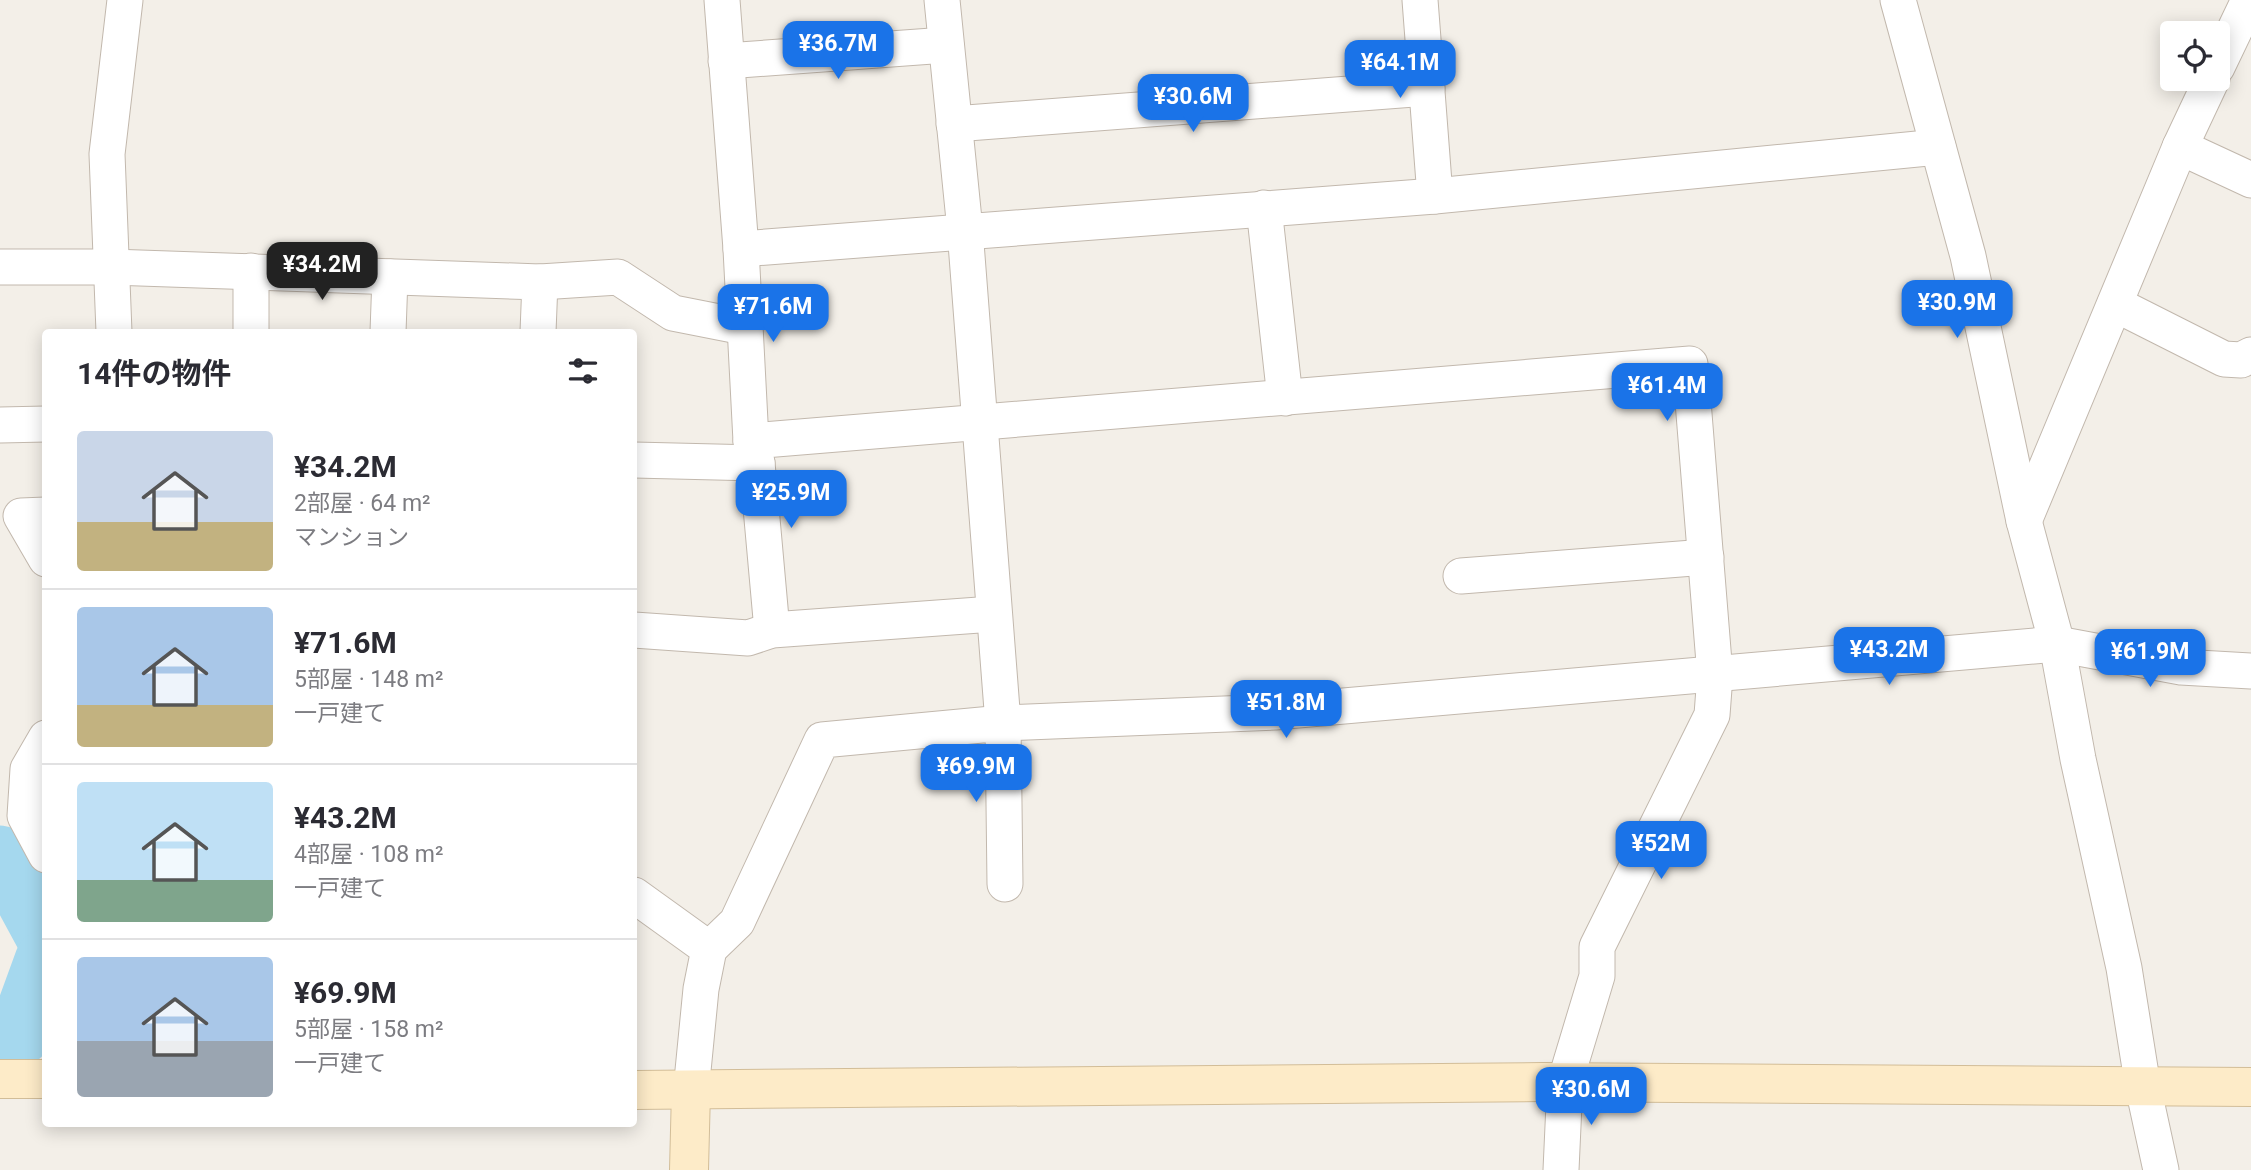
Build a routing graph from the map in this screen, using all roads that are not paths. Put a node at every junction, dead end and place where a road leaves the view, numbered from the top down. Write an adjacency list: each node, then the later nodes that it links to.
1 (125, 0): 21 (street)
2 (722, 0): 9 (street)
3 (942, 0): 8 (street)
4 (1420, 0): 10 (street)
5 (1898, 0): 13 (street)
6 (2249, 0): 7 (street)
7 (2230, 39)
8 (946, 45): 9 (street); 12 (street)
9 (726, 61): 19 (street)
10 (1427, 88): 12 (street); 16 (street)
11 (2205, 91): 14 (street)
12 (954, 124): 18 (street)
13 (1938, 147): 16 (street); 39 (street)
14 (2179, 147): 15 (street); 25 (street)
15 (2251, 180)
16 (1435, 196): 17 (street)
17 (1264, 208): 18 (street); 32 (street)
18 (965, 229): 19 (street); 34 (street)
19 (741, 249): 26 (street)
20 (0, 267): 21 (street)
21 (111, 267): 22 (street); 27 (street)
22 (251, 271): 23 (street); 28 (street)
23 (390, 277): 24 (street); 29 (street)
24 (540, 282): 26 (street); 30 (street)
25 (2115, 304): 31 (street); 39 (street)
26 (744, 327): 36 (street)
27 (114, 329)
28 (250, 329)
29 (388, 329)
30 (538, 329)
31 (2251, 355)
32 (1285, 398): 34 (street); 41 (street)
33 (42, 424): 35 (street)
34 (979, 424): 36 (street); 43 (street)
35 (0, 425)
36 (754, 452): 37 (street); 45 (street)
37 (637, 460)
38 (42, 515): 40 (street)
39 (2024, 521): 46 (street)
40 (42, 552)
41 (1706, 557): 42 (street); 48 (street)
42 (1461, 576)
43 (993, 614): 45 (street); 49 (street)
44 (637, 630): 45 (street)
45 (772, 630)
46 (2057, 644): 47 (street); 48 (street); 59 (street)
47 (2251, 671)
48 (1715, 675): 49 (street); 58 (street)
49 (1003, 723): 53 (street); 55 (street)
50 (42, 745): 51 (street)
51 (23, 815): 52 (street)
52 (42, 848)
53 (1005, 884)
54 (637, 897): 55 (street)
55 (709, 949): 62 (street)
56 (0, 1079): 57 (street)
57 (42, 1079)
58 (1564, 1082): 59 (street); 62 (street); 64 (street)
59 (2143, 1087): 60 (street); 65 (street)
60 (2251, 1087)
61 (637, 1090): 62 (street)
62 (691, 1091): 63 (street)
63 (689, 1170)
64 (1561, 1170)
65 (2161, 1170)

